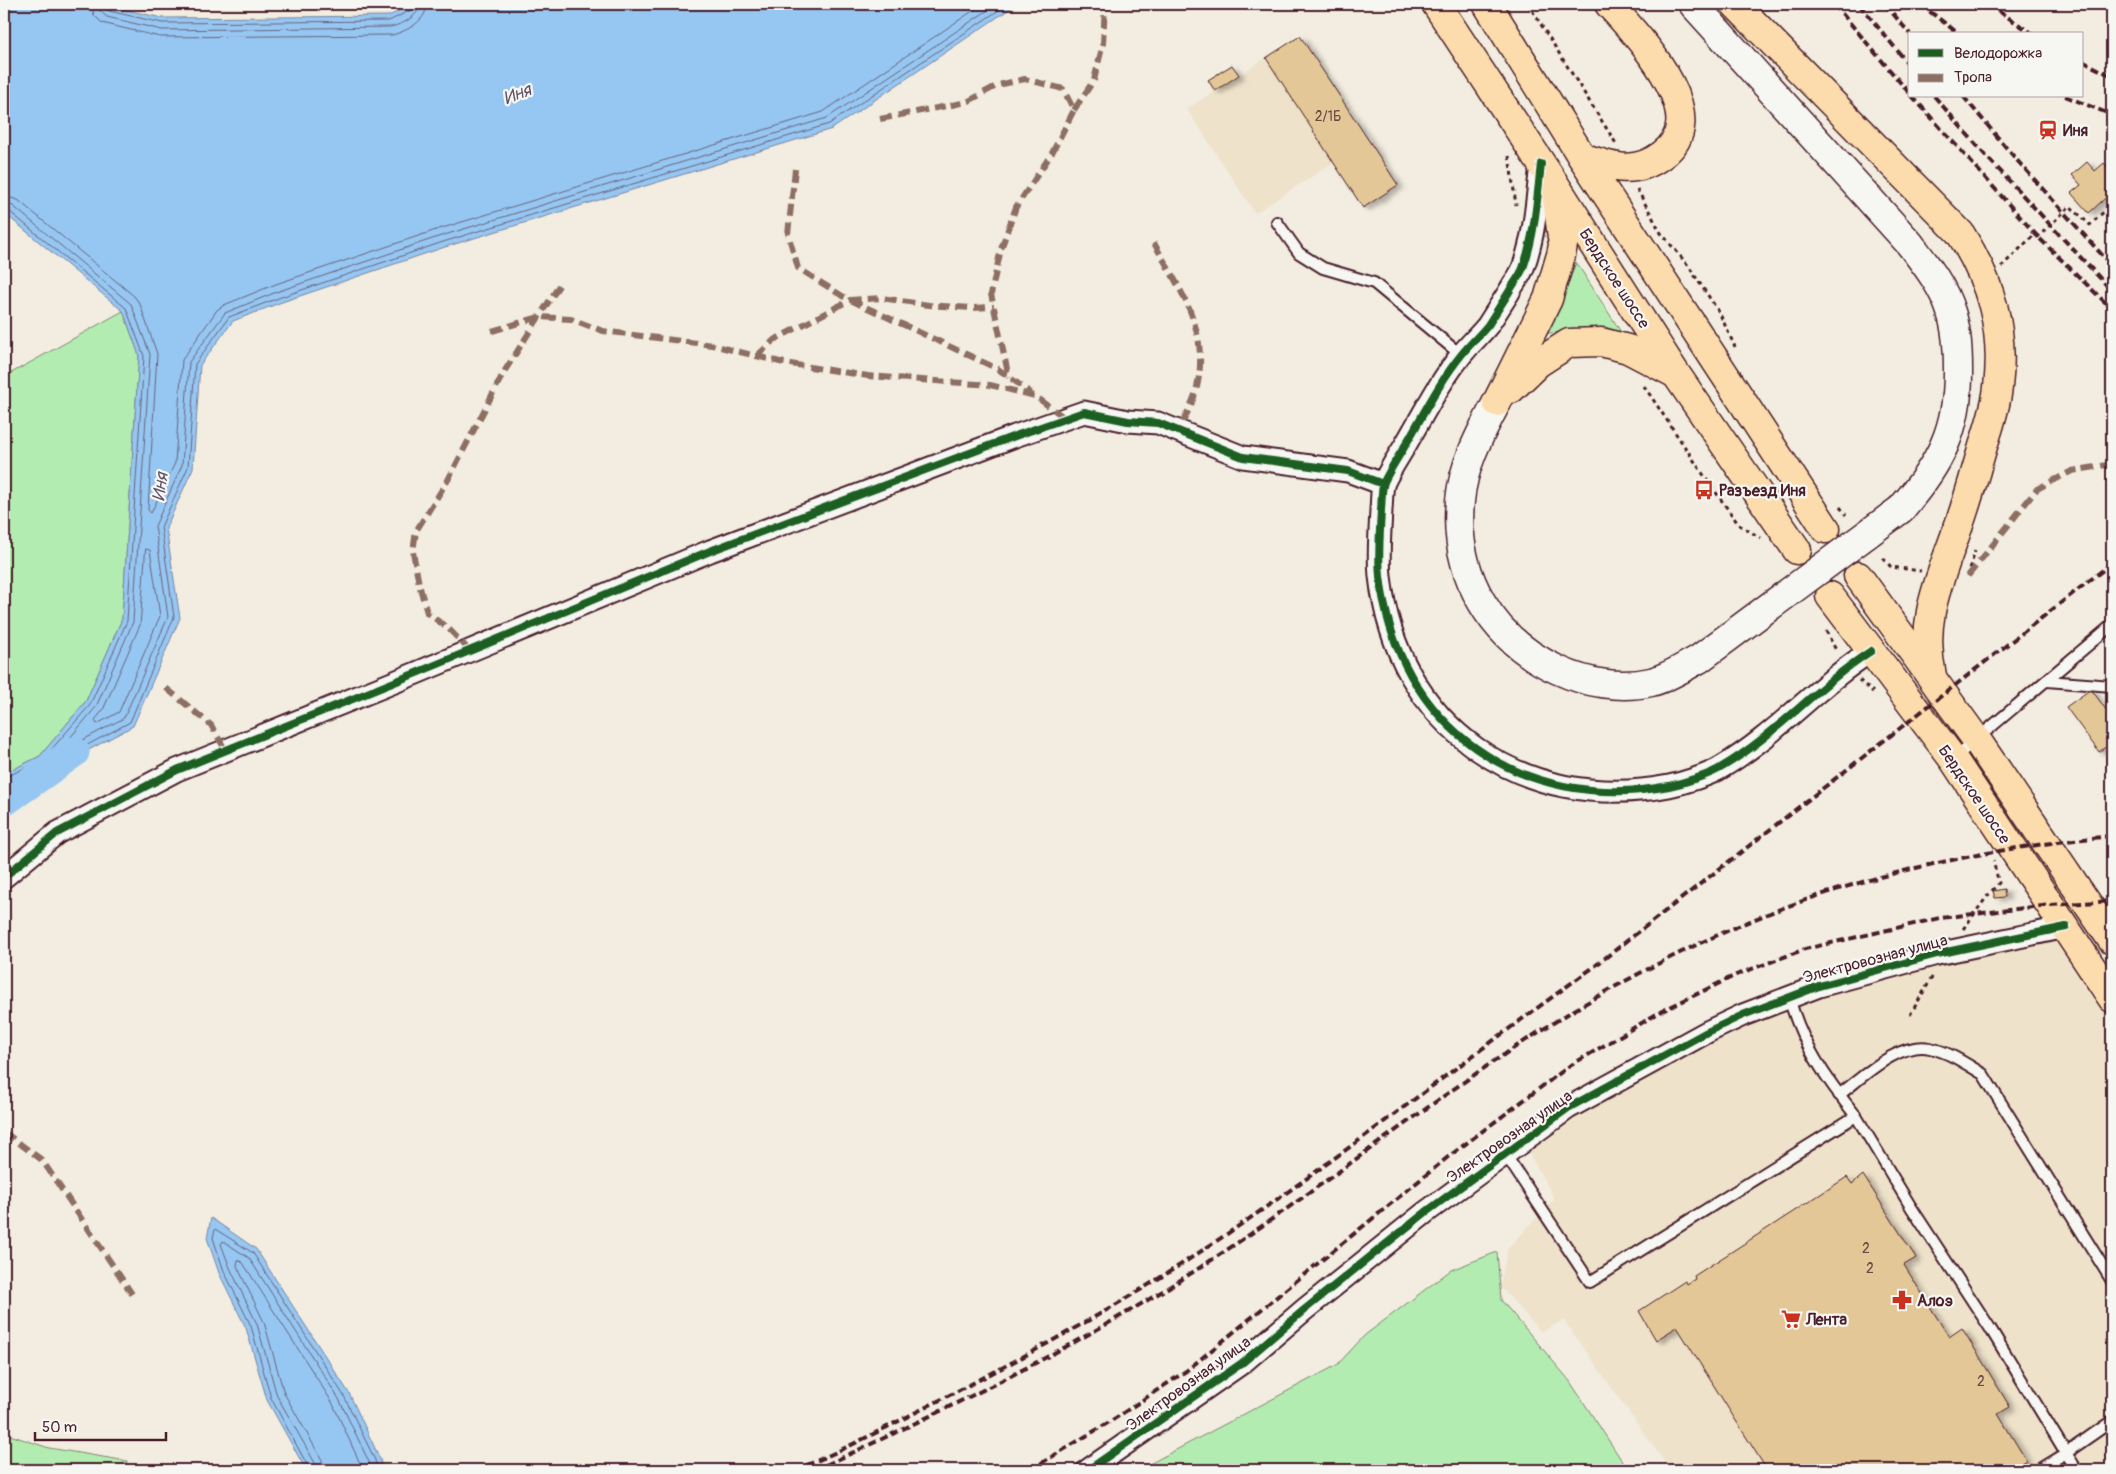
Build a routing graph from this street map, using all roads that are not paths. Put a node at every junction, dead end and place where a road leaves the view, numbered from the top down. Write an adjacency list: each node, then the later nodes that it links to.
1 (1436, 4): 7 (highway, Бердское шоссе)
2 (1487, 4): 6 (highway)
3 (1609, 4): 6 (highway)
4 (1735, 4): 19 (highway)
5 (1694, 6): 11 (main road, bridge)
6 (1582, 158): 13 (highway)
7 (1548, 174): 9 (street); 10 (highway, Бердское шоссе); 11 (highway)
8 (1276, 222): 9 (lane)
9 (1461, 355): 12 (street)
10 (1676, 374): 11 (highway); 14 (highway, Бердское шоссе)
11 (1497, 402)
12 (1383, 484): 18 (street); 24 (street)
13 (1836, 522)
14 (1797, 550)
15 (1858, 576): 19 (highway, Бердское шоссе)
16 (1830, 596): 18 (highway, Бердское шоссе)
17 (2112, 625): 20 (lane)
18 (1871, 651): 23 (highway, Бердское шоссе)
19 (1932, 676): 22 (highway, Бердское шоссе)
20 (2047, 681): 21 (lane); 22 (lane)
21 (2112, 686)
22 (1976, 739): 23 (lane); 26 (highway, Бердское шоссе)
23 (1953, 759): 25 (highway, Бердское шоссе)
24 (4, 876)
25 (2066, 927): 27 (street, Электровозная улица); 28 (highway, Бердское шоссе)
26 (2108, 927)
27 (1789, 997): 29 (lane); 31 (street, Электровозная улица)
28 (2112, 998)
29 (1839, 1095): 30 (lane); 32 (lane)
30 (1856, 1116): 31 (lane); 34 (lane)
31 (1505, 1154): 35 (street, Электровозная улица)
32 (2112, 1281)
33 (2112, 1421): 34 (lane)
34 (2066, 1453): 36 (lane); 37 (lane)
35 (1088, 1470)
36 (2038, 1470)
37 (2077, 1470)

